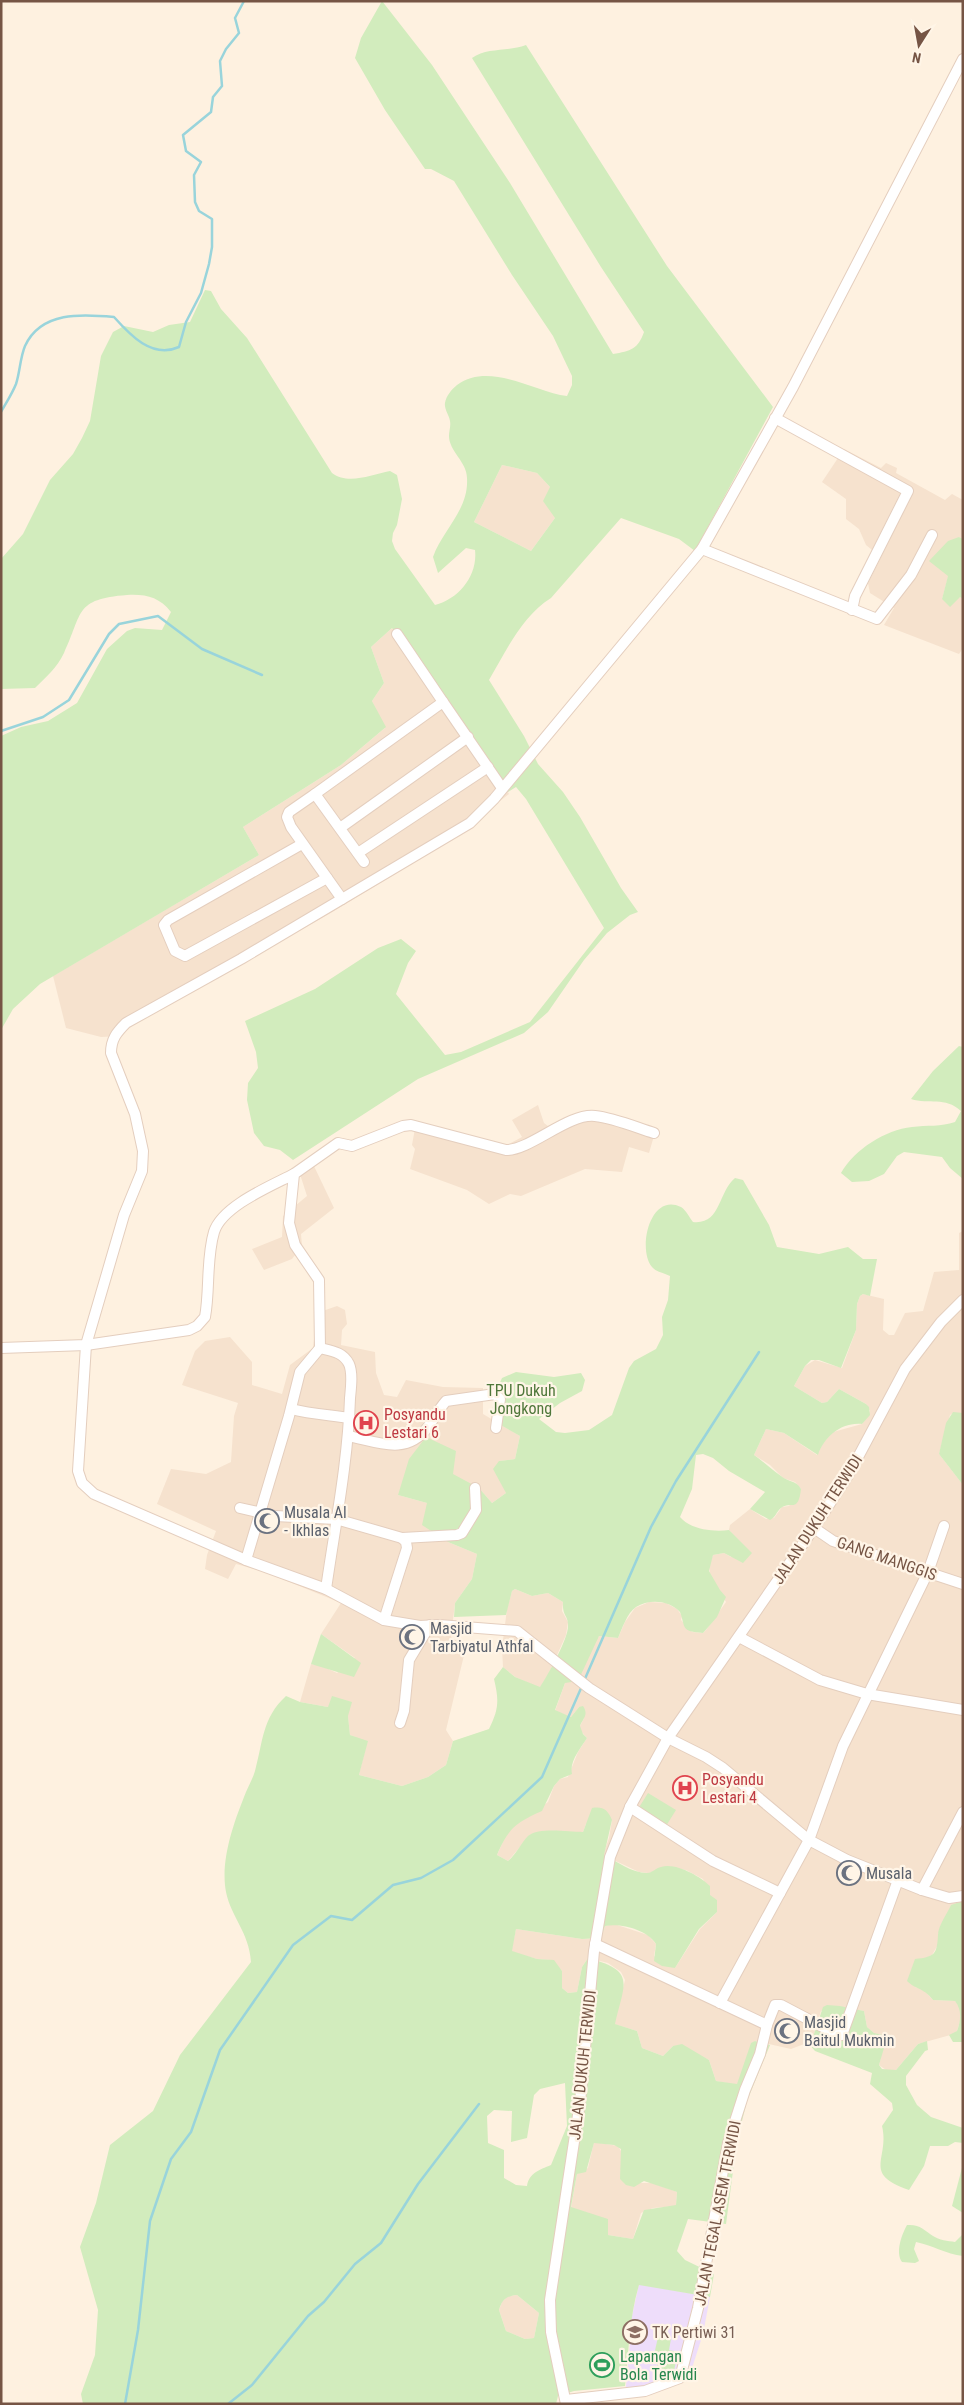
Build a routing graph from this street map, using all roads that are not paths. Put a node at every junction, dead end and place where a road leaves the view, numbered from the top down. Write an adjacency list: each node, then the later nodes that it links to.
1 (963, 60): 2 (street)
2 (775, 418): 4 (street); 5 (street)
3 (932, 535): 5 (street)
4 (702, 549): 5 (street); 10 (street)
5 (852, 610)
6 (396, 634): 7 (street)
7 (443, 702): 8 (street); 11 (street)
8 (468, 737): 9 (street); 12 (street)
9 (488, 767): 10 (street); 12 (street)
10 (502, 788): 15 (street)
11 (315, 794): 12 (street); 13 (street)
12 (340, 828)
13 (302, 844): 14 (street); 14 (street)
14 (327, 878): 15 (street)
15 (342, 899): 19 (street)
16 (654, 1133): 17 (street)
17 (294, 1174): 19 (street); 21 (street)
18 (963, 1300): 31 (street, JALAN DUKUH TERWIDI)
19 (86, 1345): 20 (street); 33 (street)
20 (1, 1348)
21 (320, 1348): 22 (street); 23 (street)
22 (291, 1409): 23 (street); 28 (street)
23 (350, 1418): 25 (street)
24 (496, 1428): 25 (street)
25 (348, 1436): 29 (street)
26 (475, 1488): 32 (street)
27 (240, 1508): 28 (street)
28 (259, 1513): 29 (street); 33 (street)
29 (336, 1519): 32 (street); 36 (street)
30 (944, 1526): 34 (street)
31 (814, 1528): 34 (street, GANG MANGGIS); 39 (street, JALAN DUKUH TERWIDI)
32 (402, 1538): 37 (street)
33 (246, 1560): 36 (street)
34 (928, 1572): 35 (street, GANG MANGGIS); 40 (street)
35 (963, 1584)
36 (326, 1589): 37 (street)
37 (384, 1620): 38 (street)
38 (430, 1625): 42 (street); 43 (street)
39 (739, 1637): 40 (street); 43 (street, JALAN DUKUH TERWIDI)
40 (867, 1694): 41 (street); 46 (street)
41 (963, 1710)
42 (400, 1724)
43 (668, 1738): 44 (street, JALAN DUKUH TERWIDI); 46 (street)
44 (630, 1807): 49 (street); 51 (street, JALAN DUKUH TERWIDI)
45 (963, 1812): 48 (street)
46 (809, 1840): 47 (street); 49 (street)
47 (898, 1880): 48 (street); 53 (street)
48 (922, 1890): 50 (street)
49 (780, 1893): 52 (street)
50 (960, 1897)
51 (595, 1944): 52 (street); 54 (street, JALAN DUKUH TERWIDI)
52 (720, 2003): 53 (street)
53 (767, 2025): 54 (street, JALAN TEGAL ASEM TERWIDI)
54 (566, 2402)

